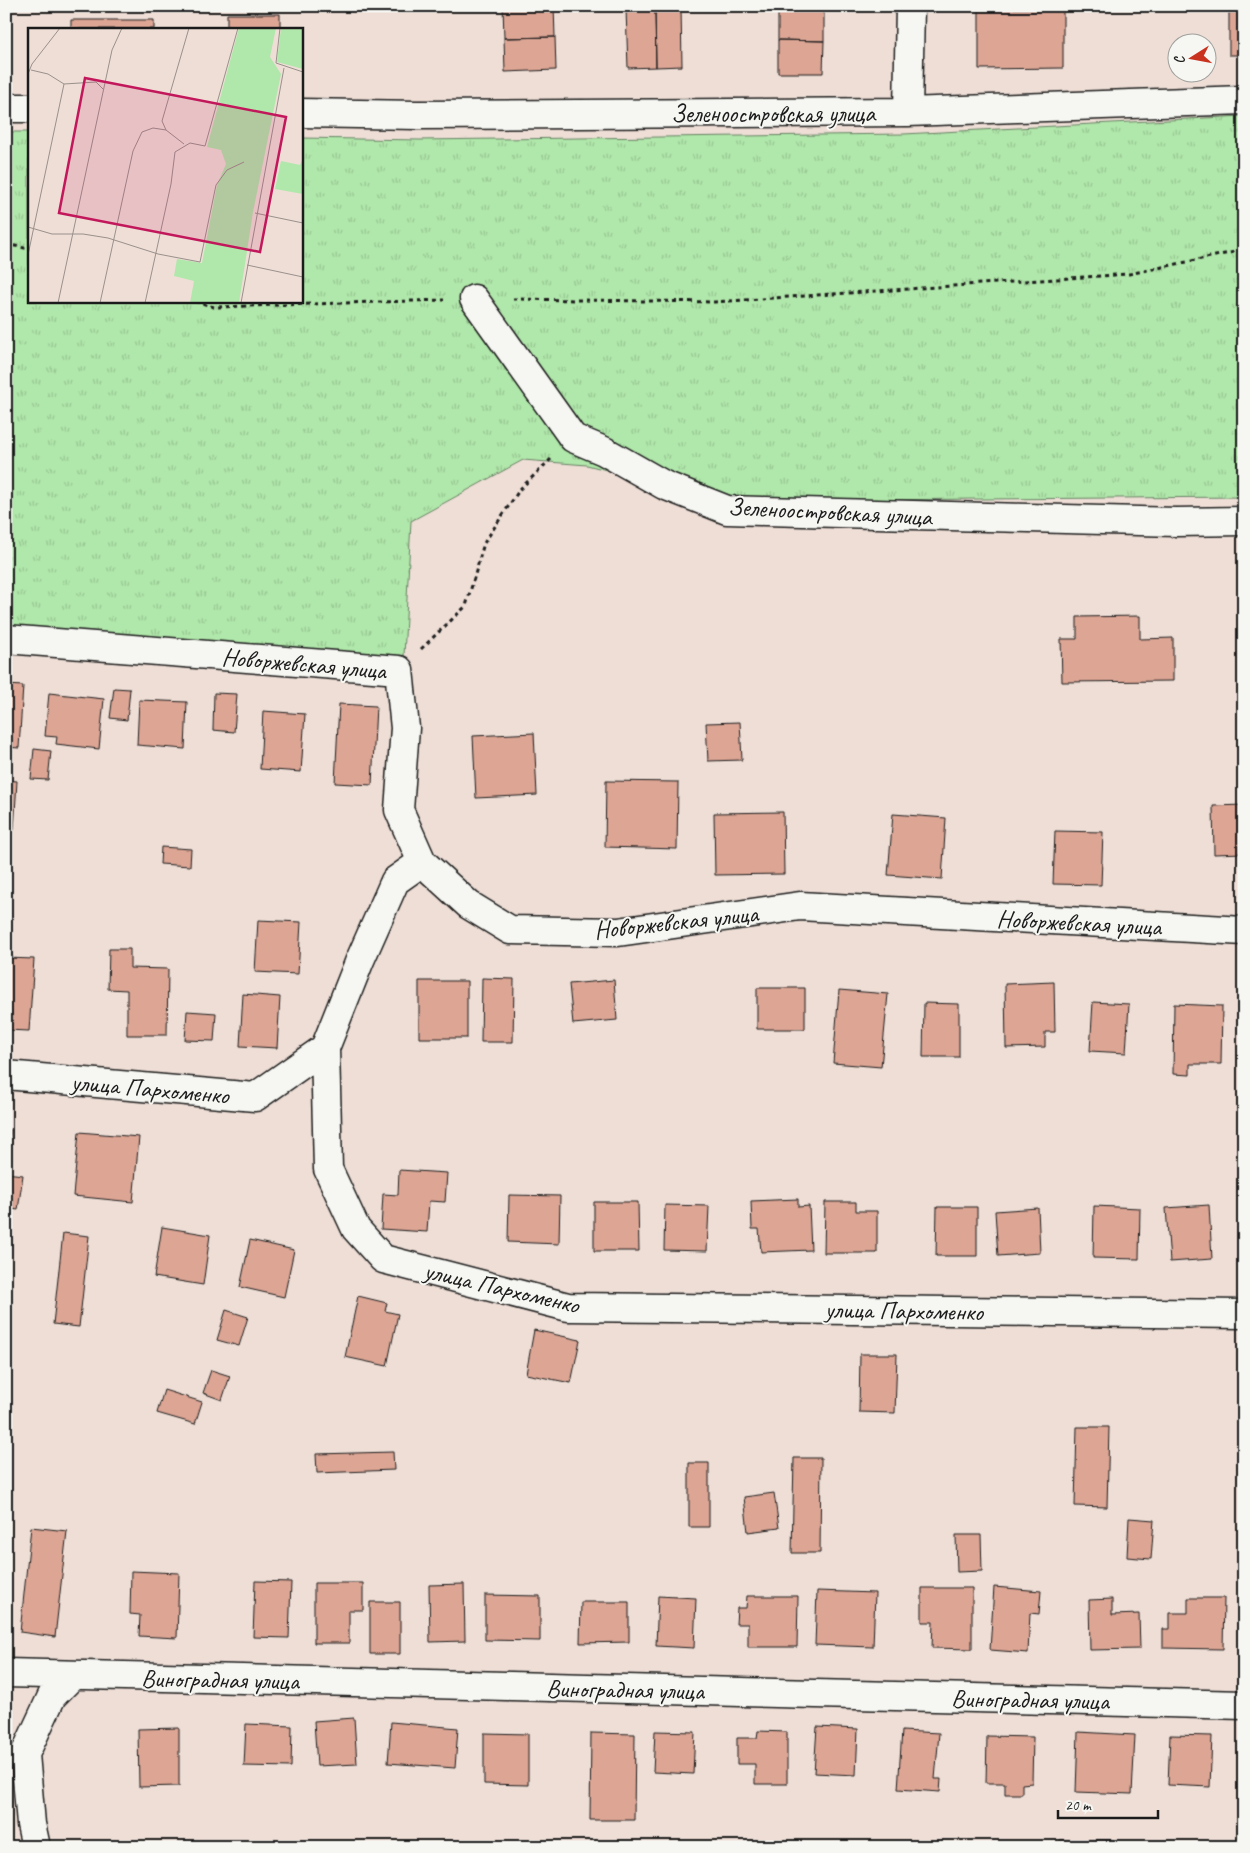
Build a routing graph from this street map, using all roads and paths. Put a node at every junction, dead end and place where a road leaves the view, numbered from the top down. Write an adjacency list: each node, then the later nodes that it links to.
1 (910, 6): 5 (street)
2 (1244, 100): 5 (street, Зеленоостровская улица)
3 (6, 108): 4 (street)
4 (28, 108)
5 (908, 112): 6 (street, Зеленоостровская улица)
6 (302, 113)
7 (6, 244): 8 (path)
8 (28, 249)
9 (1244, 250): 10 (path)
10 (474, 298): 11 (path); 12 (street)
11 (198, 302)
12 (574, 438): 13 (street, Зеленоостровская улица); 15 (path)
13 (1244, 521)
14 (6, 640): 15 (street, Новоржевская улица)
15 (399, 670): 16 (street, Новоржевская улица)
16 (422, 862): 17 (street, Новоржевская улица); 18 (street)
17 (1244, 931)
18 (325, 1048): 19 (street, улица Пархоменко); 20 (street, улица Пархоменко)
19 (6, 1075)
20 (1244, 1314)
21 (6, 1673): 22 (street, Виноградная улица)
22 (73, 1675): 23 (street, Виноградная улица); 24 (street)
23 (1244, 1705)
24 (36, 1847)

